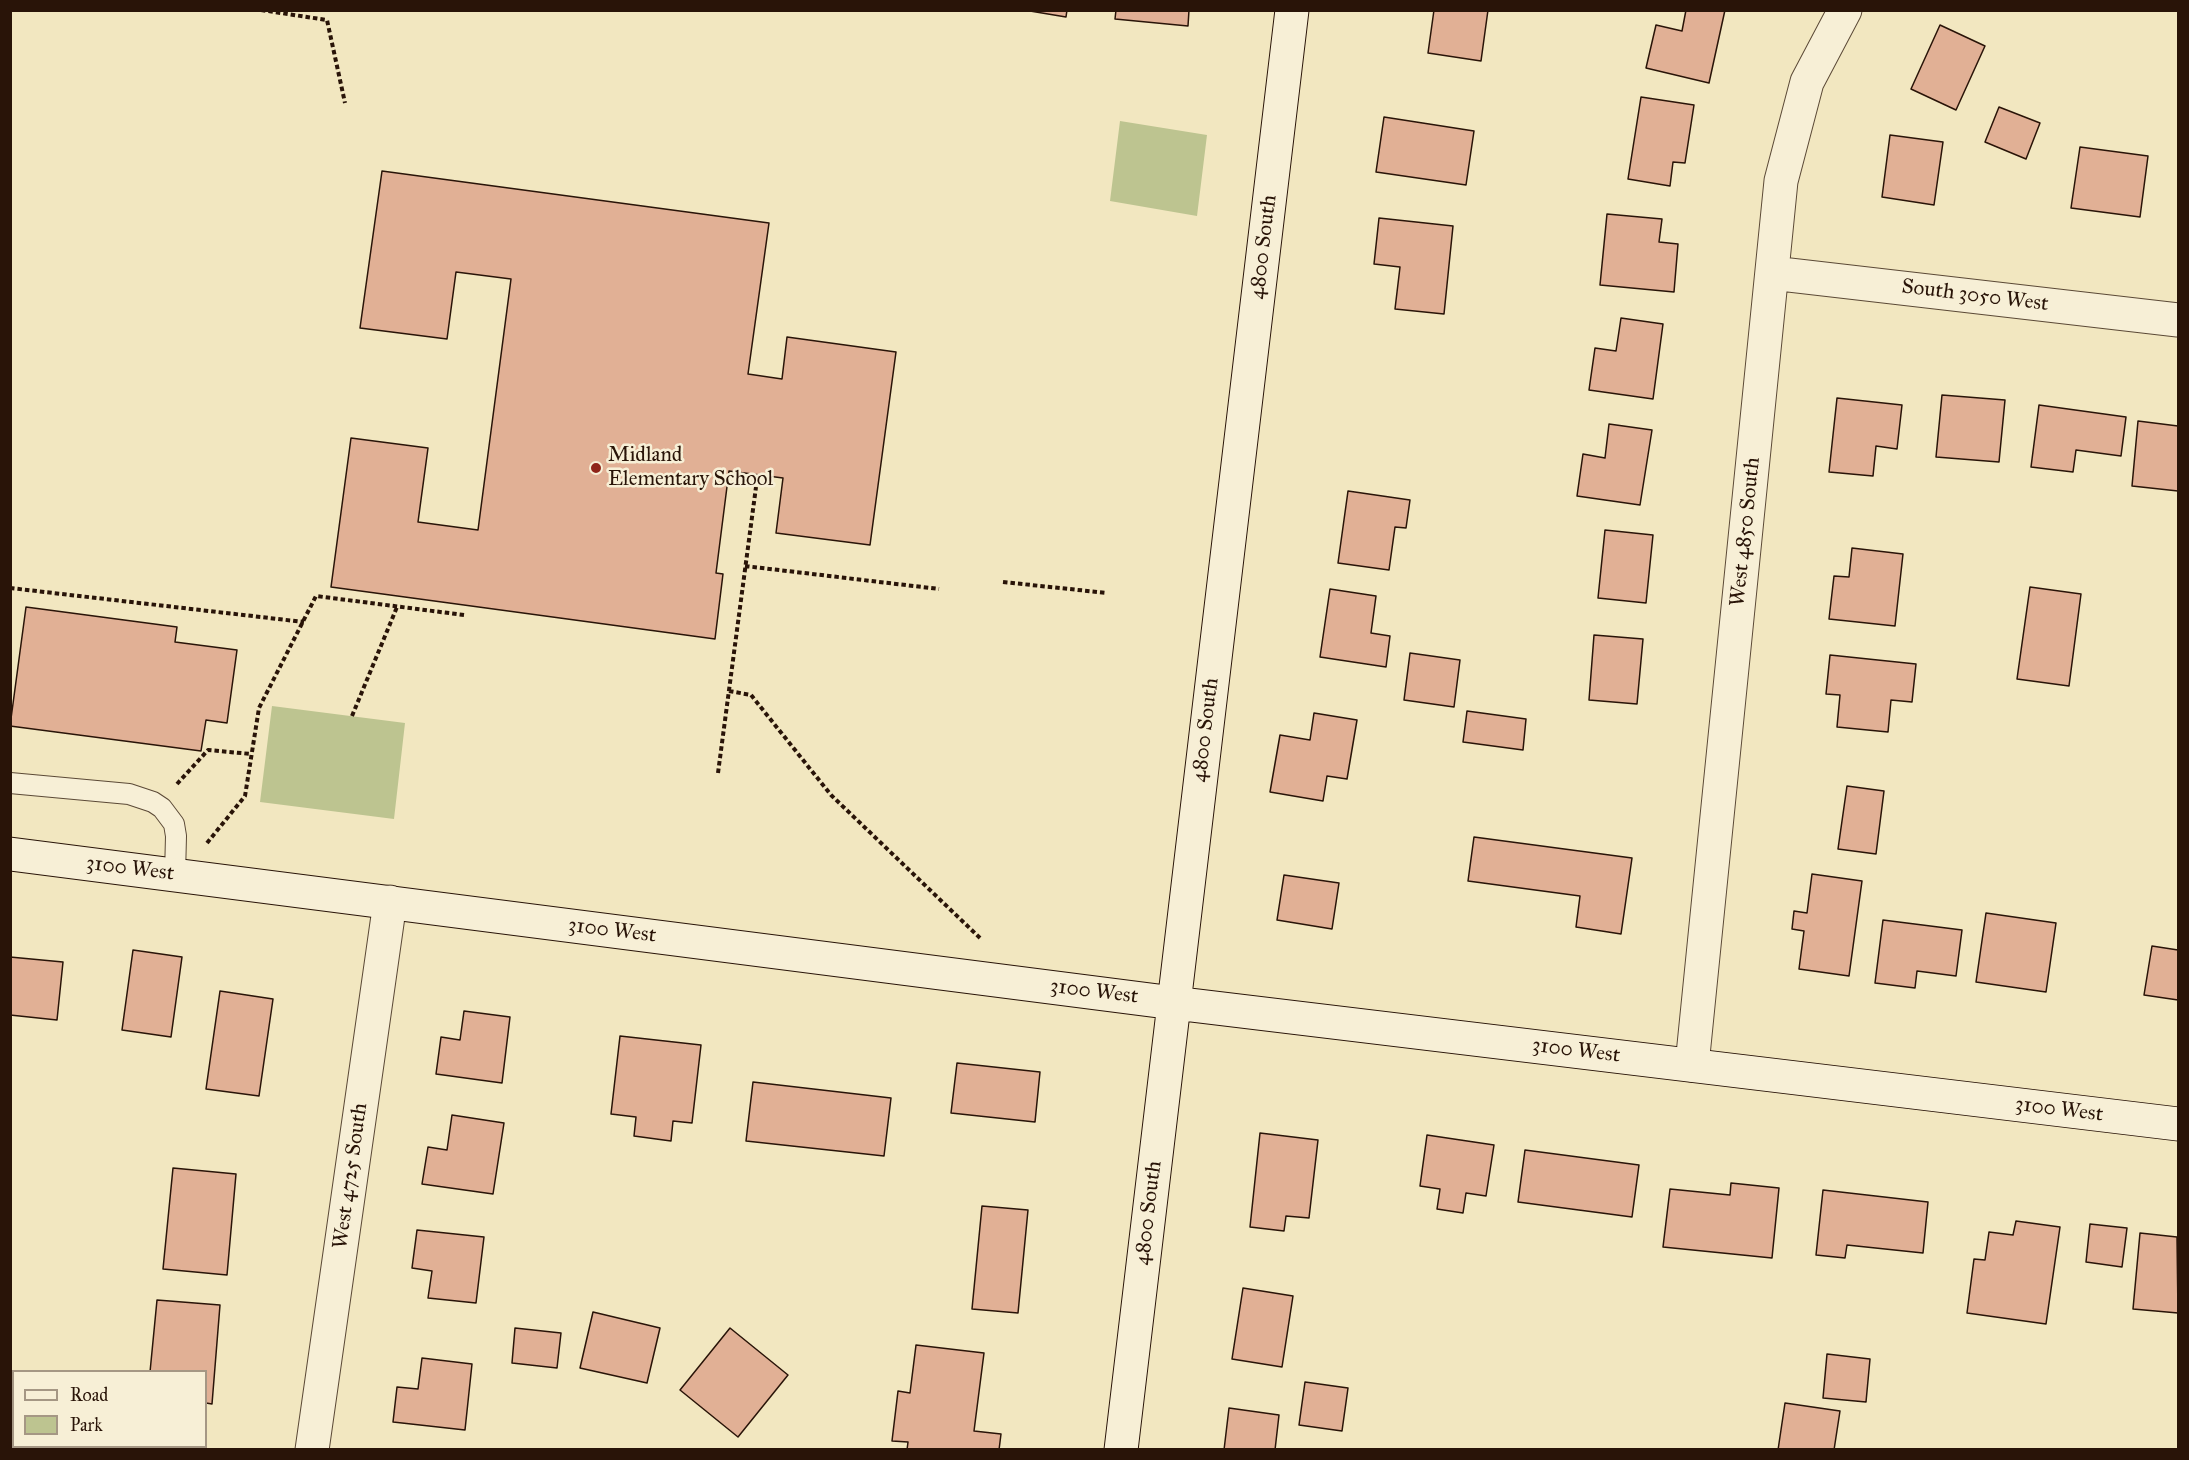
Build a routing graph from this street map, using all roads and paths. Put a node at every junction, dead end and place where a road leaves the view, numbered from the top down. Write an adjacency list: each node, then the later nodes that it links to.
1 (261, 10): 4 (path)
2 (1292, 10): 27 (street, 4800 South)
3 (1845, 10): 5 (street, West 4850 South)
4 (345, 103)
5 (1772, 273): 6 (street, South 3050 West); 28 (street, West 4850 South)
6 (2178, 320)
7 (756, 487): 8 (path)
8 (745, 566): 11 (path); 16 (path)
9 (1003, 582): 12 (path)
10 (10, 588): 15 (path)
11 (939, 589)
12 (1107, 593)
13 (397, 607): 14 (path); 15 (path); 17 (path)
14 (464, 615)
15 (304, 621): 18 (path)
16 (729, 692): 19 (path); 26 (path)
17 (352, 716)
18 (251, 754): 21 (path); 22 (path)
19 (718, 773)
20 (10, 783): 24 (lane)
21 (174, 787)
22 (207, 843)
23 (10, 854): 24 (street, 3100 West)
24 (175, 875): 25 (street, 3100 West)
25 (390, 902): 27 (street, 3100 West); 30 (street, West 4725 South)
26 (980, 938)
27 (1174, 1003): 28 (street, 3100 West); 31 (street, 4800 South)
28 (1692, 1065): 29 (street, 3100 West)
29 (2178, 1124)
30 (312, 1449)
31 (1121, 1449)

